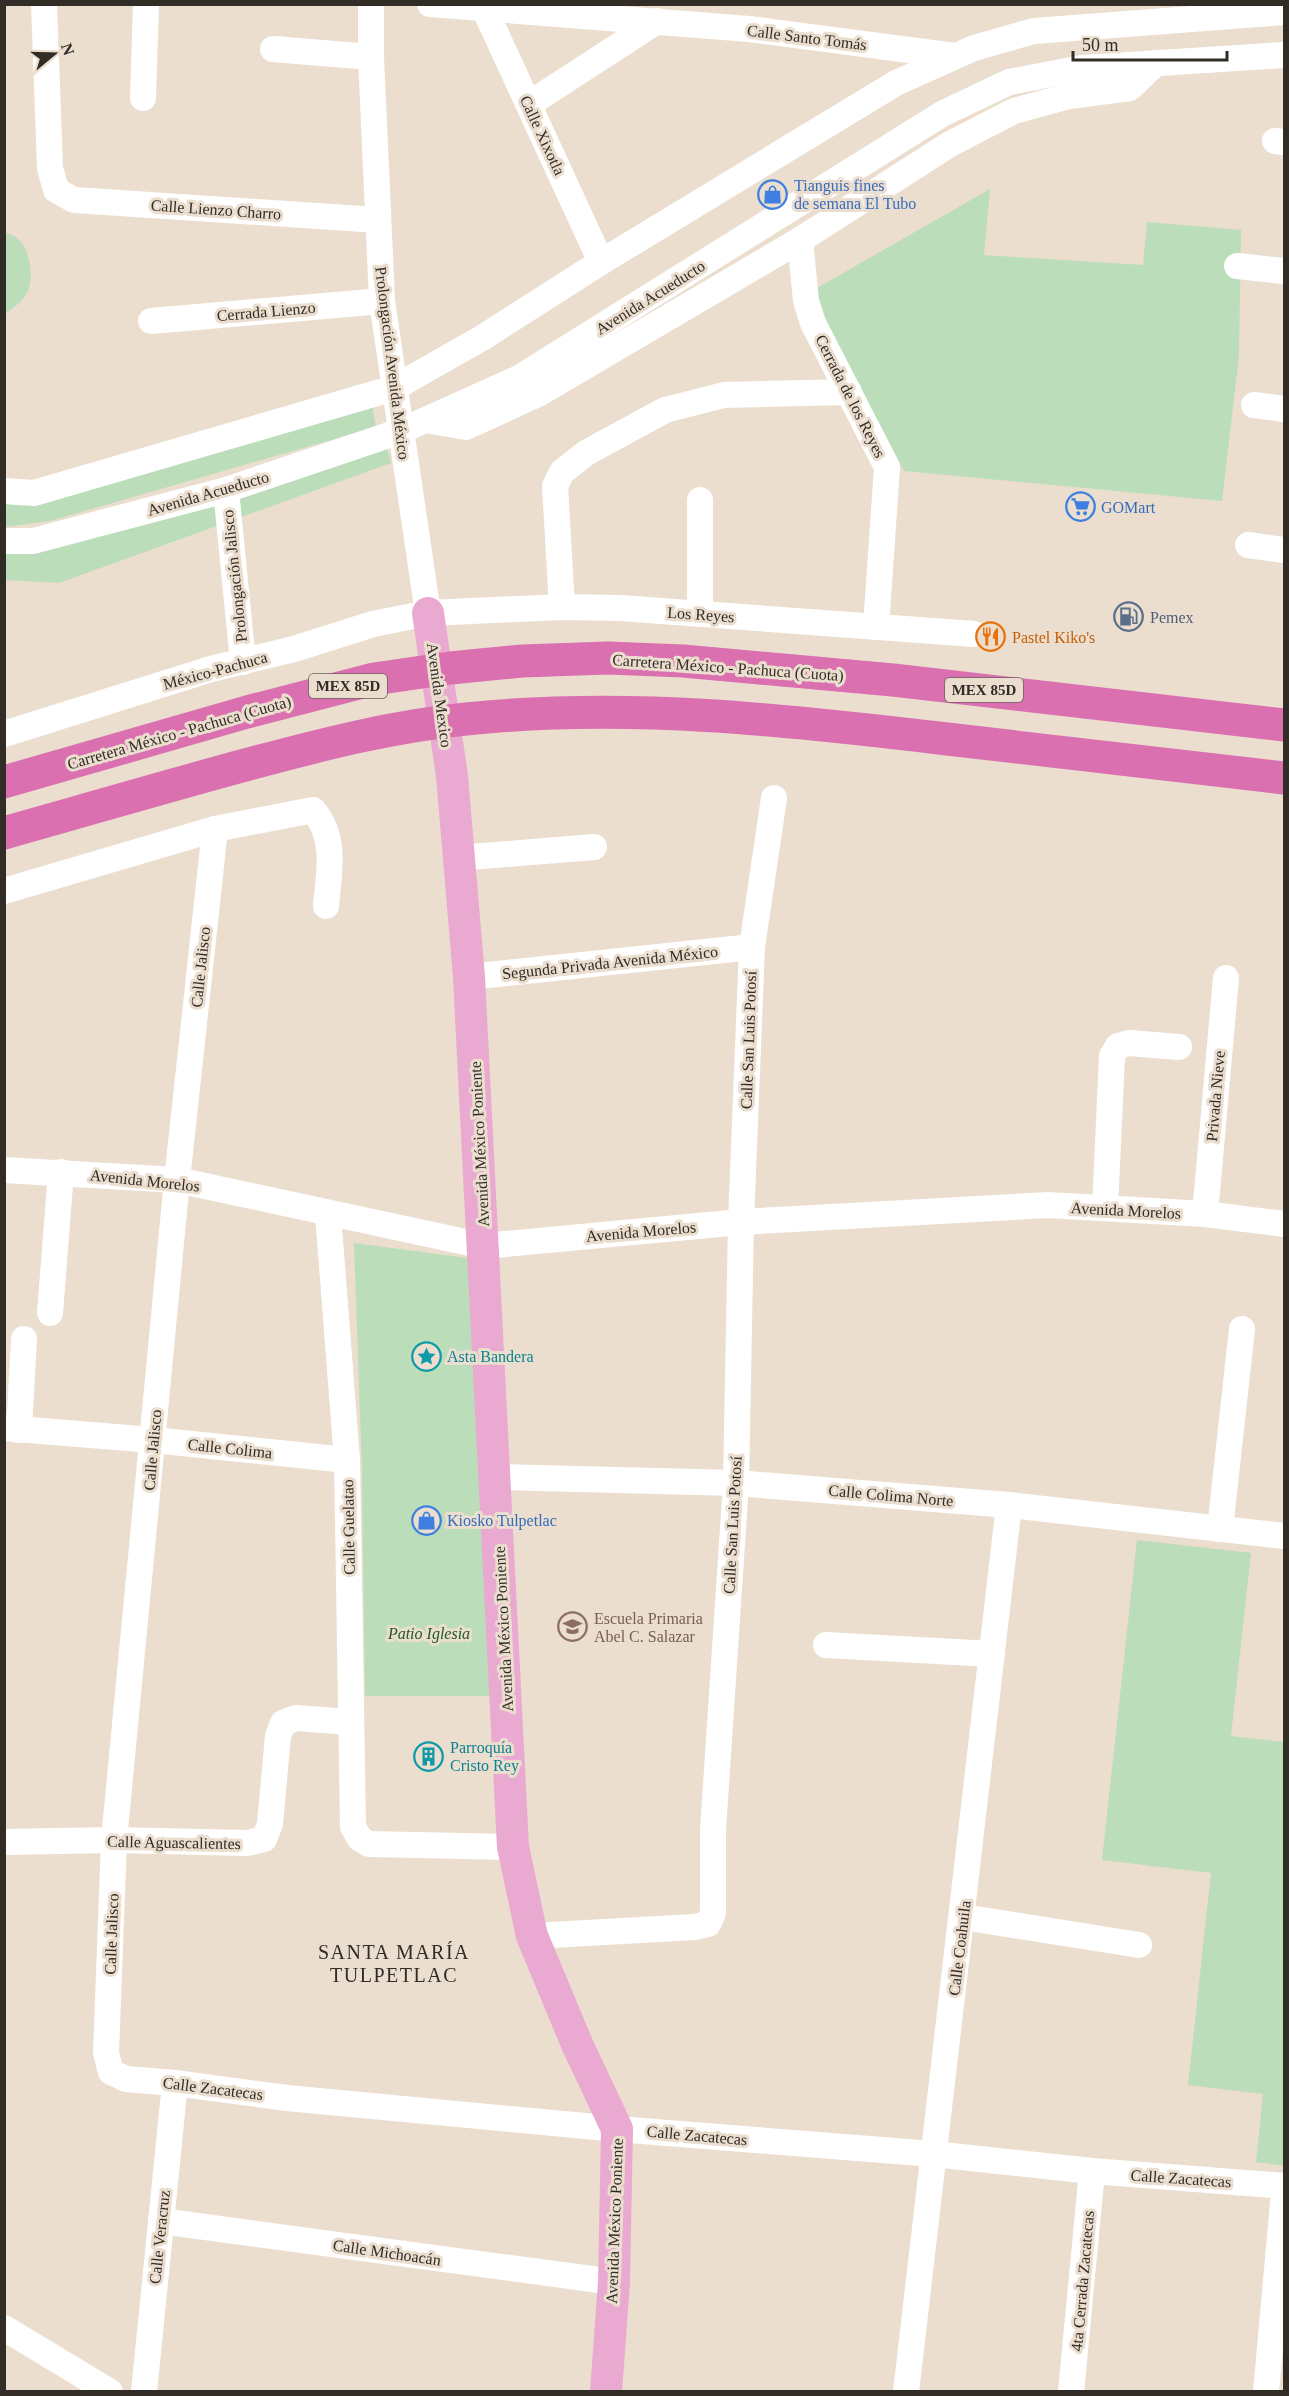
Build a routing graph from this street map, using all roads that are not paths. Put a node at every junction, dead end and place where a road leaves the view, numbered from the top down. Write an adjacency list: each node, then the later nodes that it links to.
1 (44, 4): 16 (street, Calle Lienzo Charro)
2 (146, 4): 14 (street)
3 (371, 4): 12 (street, Prolongación Avenida México)
4 (430, 4): 5 (street, Calle Santo Tomás)
5 (484, 8): 8 (street, Calle Santo Tomás); 15 (street, Calle Xixotla)
6 (1284, 12): 7 (street)
7 (1173, 13): 10 (street)
8 (657, 21): 10 (street, Calle Santo Tomás); 15 (street)
9 (273, 49): 12 (street)
10 (956, 56): 18 (street)
11 (1284, 56): 13 (street, Avenida Acueducto)
12 (371, 57): 16 (street, Prolongación Avenida México)
13 (1156, 63): 17 (street); 27 (street, Avenida Acueducto)
14 (143, 98)
15 (529, 104): 18 (street, Calle Xixotla)
16 (378, 220): 21 (street, Prolongación Avenida México)
17 (800, 240): 24 (street, Cerrada de los Reyes); 27 (street)
18 (602, 262): 23 (street)
19 (1237, 266): 20 (street)
20 (1284, 271)
21 (382, 300): 22 (street, Cerrada Lienzo); 23 (street, Prolongación Avenida México)
22 (151, 321)
23 (394, 388): 28 (street, Prolongación Avenida México); 30 (street)
24 (849, 392): 35 (street); 38 (street, Cerrada de los Reyes)
25 (1254, 405): 26 (street)
26 (1284, 409)
27 (426, 420): 28 (street, Avenida Acueducto)
28 (401, 431): 29 (street, Avenida Acueducto); 36 (street, Prolongación Avenida México)
29 (226, 490): 32 (street, Avenida Acueducto); 40 (street, Prolongación Jalisco)
30 (4, 491)
31 (700, 500): 37 (street)
32 (4, 541)
33 (1248, 545): 34 (street)
34 (1284, 550)
35 (562, 607): 36 (street, Los Reyes); 37 (street, Los Reyes)
36 (428, 613): 40 (street, México-Pachuca); 43 (main road, Avenida Mexico)
37 (700, 614): 38 (street, Los Reyes)
38 (876, 627): 39 (street, Los Reyes)
39 (974, 634)
40 (243, 662): 42 (street, México-Pachuca)
41 (1284, 725): 45 (highway, Carretera México - Pachuca (Cuota) / MEX 85D)
42 (4, 734)
43 (452, 776): 50 (main road, Avenida México Poniente)
44 (1284, 778): 48 (highway)
45 (4, 782)
46 (774, 798): 53 (street, Calle San Luis Potosí)
47 (215, 829): 51 (street); 52 (street); 59 (street, Calle Jalisco)
48 (4, 833)
49 (594, 847): 50 (street)
50 (458, 858): 54 (main road, Avenida México Poniente)
51 (4, 891)
52 (326, 906)
53 (752, 947): 54 (street, Segunda Privada Avenida México); 63 (street, Calle San Luis Potosí)
54 (469, 977): 65 (main road, Avenida México Poniente)
55 (1226, 978): 62 (street, Privada Nieve)
56 (1179, 1047): 60 (street)
57 (4, 1170): 58 (street, Avenida Morelos)
58 (61, 1172): 59 (street, Avenida Morelos); 66 (street)
59 (177, 1180): 61 (street, Avenida Morelos); 70 (street, Calle Jalisco)
60 (1105, 1208): 62 (street, Avenida Morelos); 63 (street, Avenida Morelos)
61 (328, 1214): 65 (street, Avenida Morelos); 71 (street, Calle Guelatao)
62 (1205, 1214): 64 (street, Avenida Morelos)
63 (741, 1222): 65 (street, Avenida Morelos); 73 (street, Calle San Luis Potosí)
64 (1284, 1224)
65 (484, 1246): 72 (main road, Avenida México Poniente)
66 (50, 1313)
67 (1242, 1329): 75 (street)
68 (24, 1339): 69 (street)
69 (12, 1429): 70 (street, Calle Colima)
70 (153, 1440): 71 (street, Calle Colima); 80 (street, Calle Jalisco)
71 (347, 1460): 79 (street, Calle Guelatao)
72 (495, 1477): 73 (street, Calle Colima Norte); 82 (main road, Avenida México Poniente)
73 (736, 1483): 74 (street, Calle Colima Norte); 84 (street, Calle San Luis Potosí)
74 (1009, 1505): 75 (street, Calle Colima Norte); 78 (street, Calle Coahuila)
75 (1220, 1529): 76 (street, Calle Colima Norte)
76 (1284, 1536)
77 (826, 1645): 78 (street)
78 (992, 1654): 83 (street, Calle Coahuila)
79 (350, 1722): 80 (street, Calle Aguascalientes); 82 (street, Calle Guelatao)
80 (114, 1840): 81 (street, Calle Aguascalientes); 86 (street, Calle Jalisco)
81 (4, 1842)
82 (513, 1847): 84 (main road, Avenida México Poniente)
83 (963, 1917): 85 (street); 89 (street, Calle Coahuila)
84 (532, 1936): 88 (main road, Avenida México Poniente)
85 (1139, 1945)
86 (111, 2072): 87 (street, Calle Zacatecas)
87 (175, 2083): 88 (street, Calle Zacatecas); 93 (street, Calle Veracruz)
88 (617, 2128): 89 (street, Calle Zacatecas); 94 (main road, Avenida México Poniente)
89 (933, 2154): 90 (street, Calle Zacatecas); 100 (street, Calle Coahuila)
90 (1092, 2171): 91 (street, Calle Zacatecas); 101 (street, 4ta Cerrada Zacatecas)
91 (1284, 2186)
92 (1284, 2192): 96 (street)
93 (161, 2221): 94 (street, Calle Michoacán); 98 (street, Calle Veracruz)
94 (614, 2282): 99 (main road, Avenida México Poniente)
95 (4, 2328): 97 (street)
96 (1273, 2379)
97 (110, 2391)
98 (144, 2391)
99 (606, 2391)
100 (906, 2391)
101 (1071, 2391)

